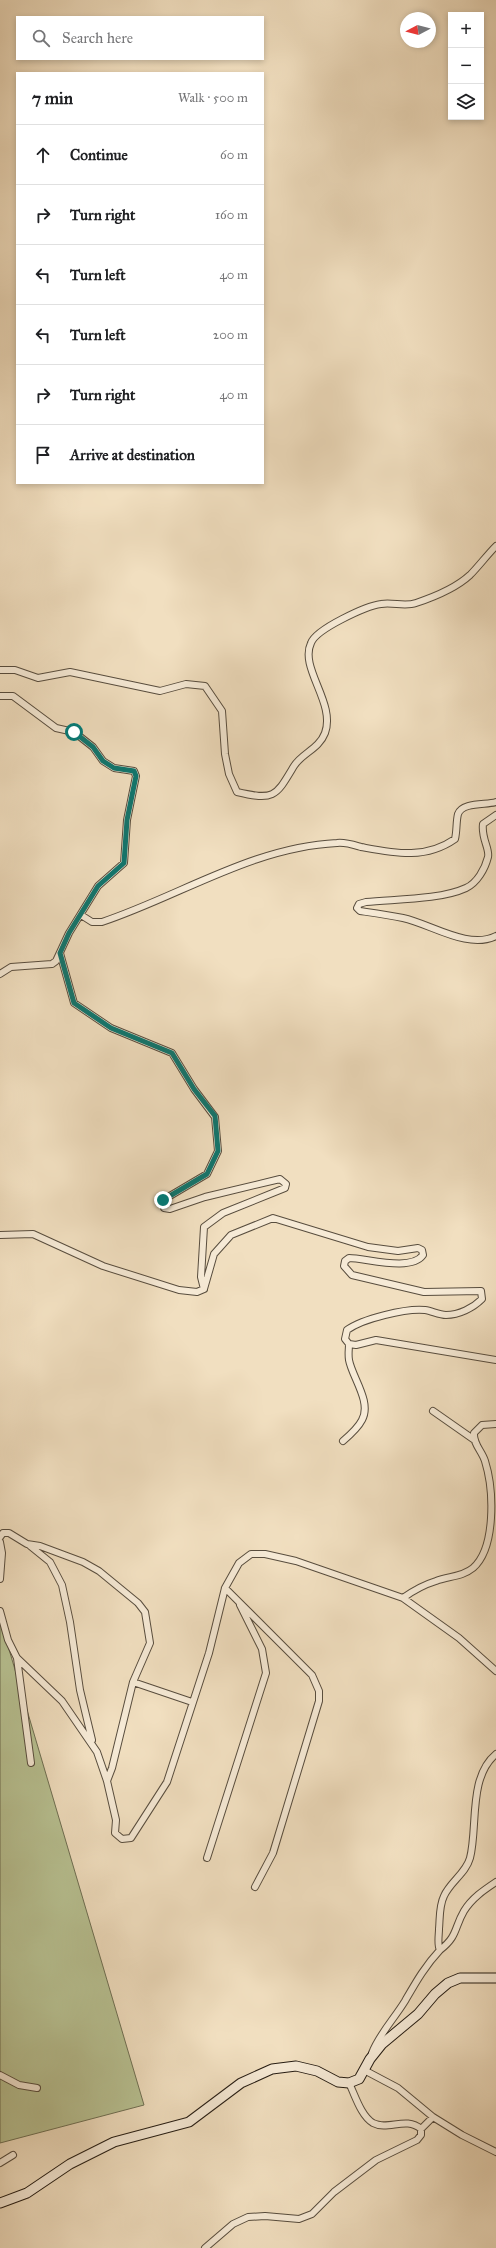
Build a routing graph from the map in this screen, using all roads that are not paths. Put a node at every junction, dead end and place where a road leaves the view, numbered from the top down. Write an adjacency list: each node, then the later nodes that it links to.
1 (496, 546): 2 (street)
2 (0, 670)
3 (0, 696): 6 (street)
4 (496, 802): 6 (street)
5 (496, 815): 7 (street)
6 (81, 915): 8 (street)
7 (496, 936)
8 (60, 953): 9 (street); 11 (street)
9 (0, 974)
10 (0, 1236): 11 (street)
11 (204, 1289): 12 (street)
12 (349, 1344): 13 (street); 17 (street)
13 (496, 1360)
14 (433, 1411): 16 (street)
15 (496, 1424): 16 (street)
16 (474, 1439): 23 (street)
17 (343, 1441)
18 (0, 1537): 20 (street)
19 (0, 1542): 21 (street)
20 (27, 1544): 28 (street); 30 (street)
21 (0, 1579)
22 (225, 1588): 23 (street); 24 (street); 29 (street)
23 (403, 1598): 27 (street)
24 (238, 1601): 34 (street); 36 (street)
25 (0, 1611): 26 (street)
26 (17, 1658): 30 (street); 32 (street)
27 (496, 1671)
28 (133, 1682): 29 (street); 33 (street)
29 (192, 1702): 33 (street)
30 (92, 1744): 33 (street)
31 (496, 1754): 37 (street)
32 (31, 1763)
33 (108, 1781)
34 (207, 1858)
35 (496, 1882): 37 (street)
36 (255, 1887)
37 (440, 1950): 39 (street)
38 (496, 1978): 39 (main road)
39 (370, 2059): 40 (main road)
40 (364, 2070): 42 (main road); 44 (street)
41 (0, 2075): 43 (street)
42 (349, 2083): 45 (street); 49 (main road)
43 (37, 2088)
44 (433, 2117): 45 (street); 46 (street)
45 (421, 2129): 50 (street)
46 (496, 2152)
47 (13, 2155): 48 (street)
48 (0, 2163)
49 (0, 2203)
50 (205, 2248)

